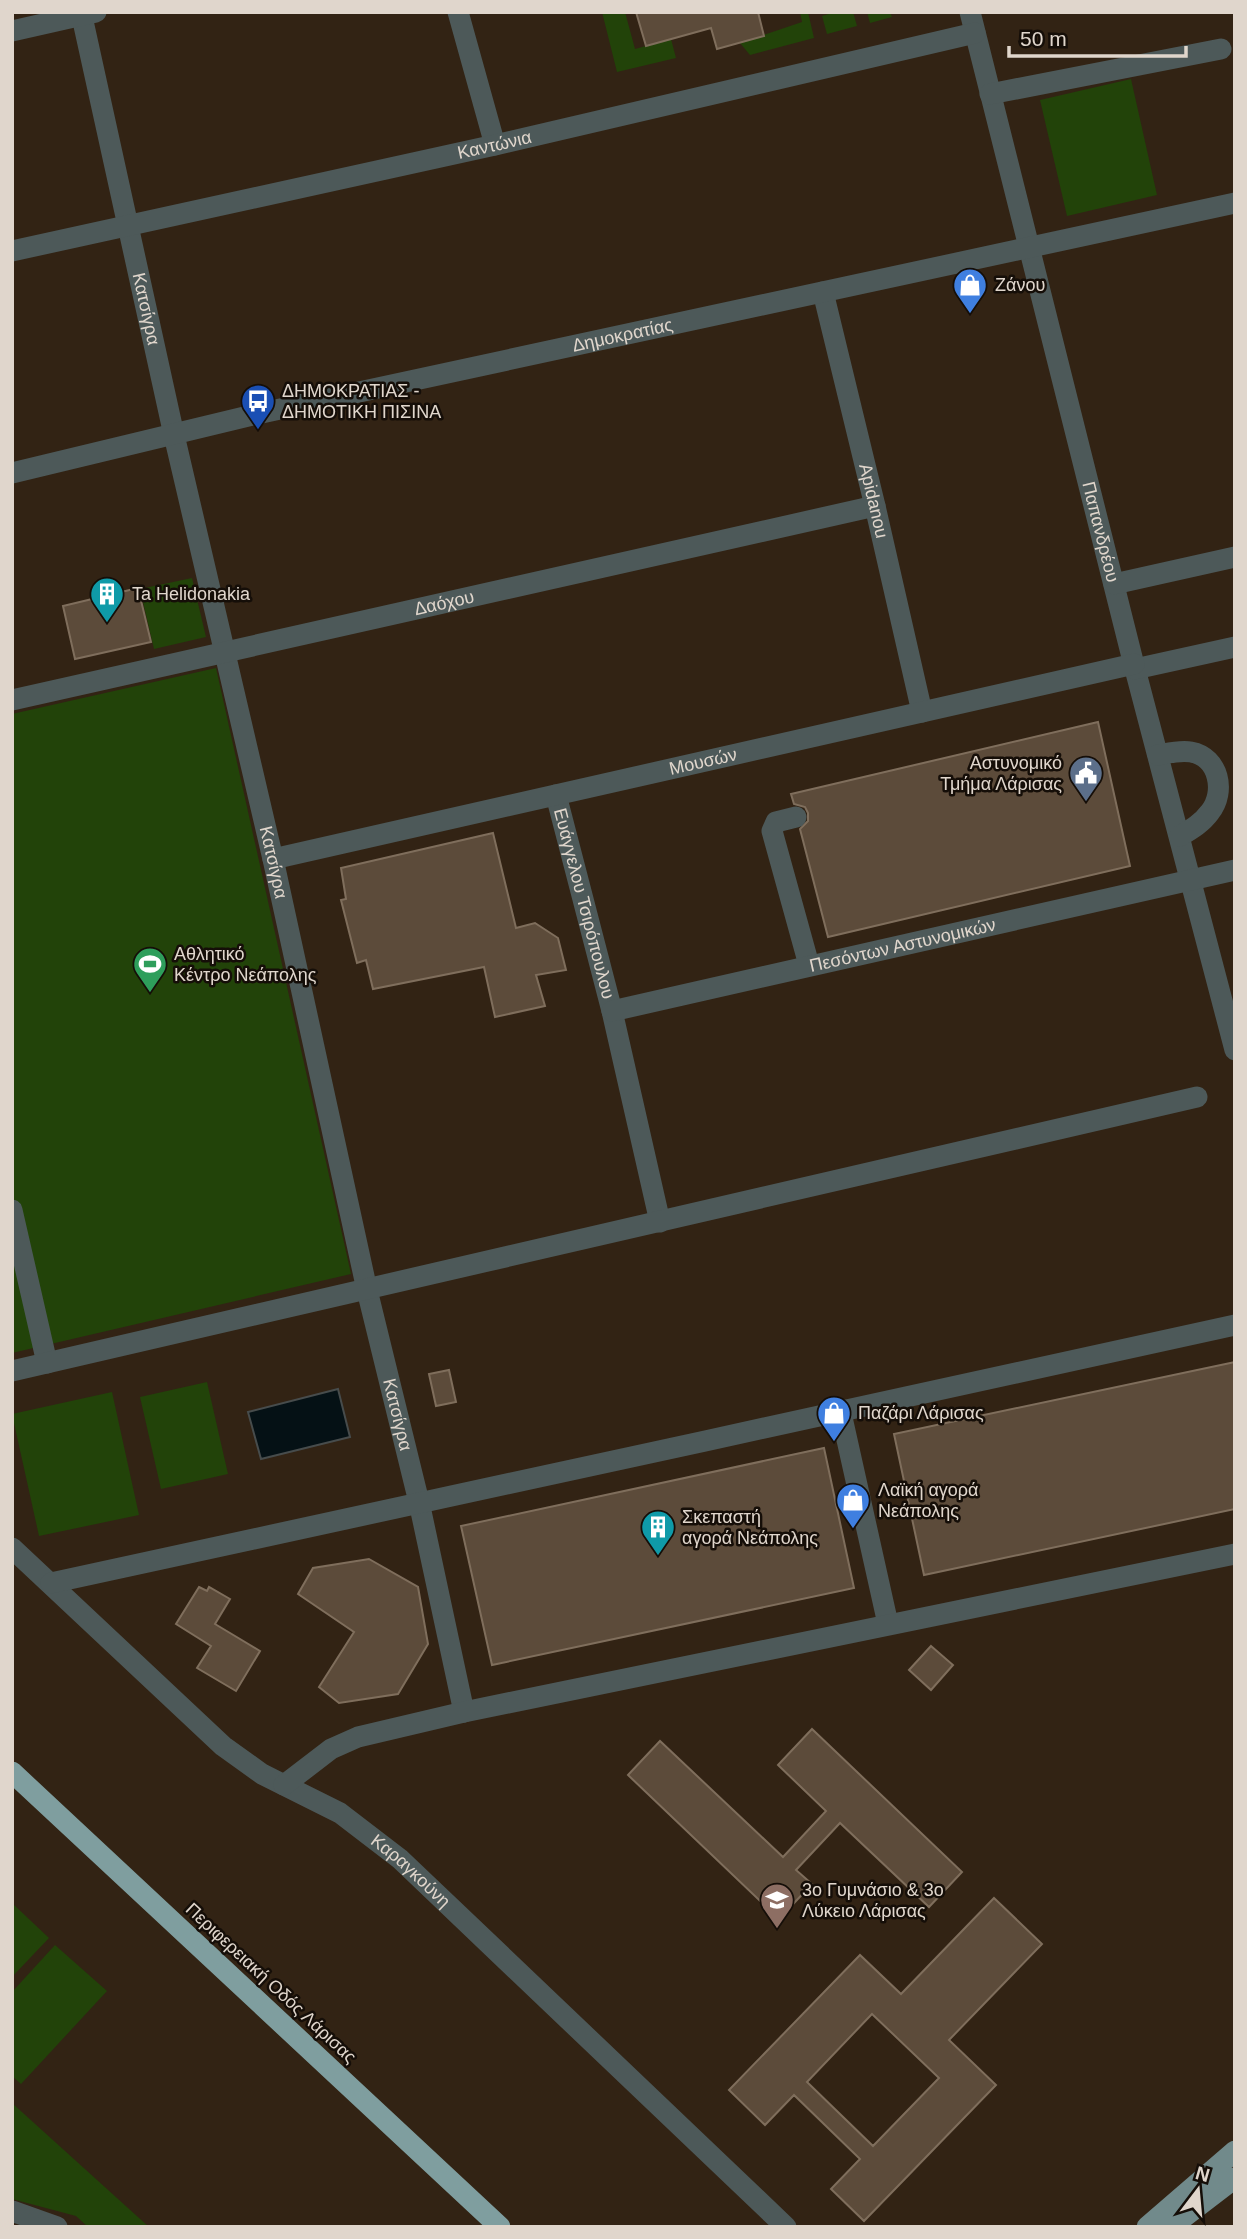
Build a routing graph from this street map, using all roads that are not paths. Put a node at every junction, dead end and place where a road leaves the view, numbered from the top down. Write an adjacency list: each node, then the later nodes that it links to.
1 (458, 12): 8 (street)
2 (970, 12): 5 (street, Παπανδρέου)
3 (86, 13): 4 (street); 10 (street, Κατσίγρα)
4 (12, 31)
5 (975, 33): 7 (street, Παπανδρέου); 8 (street, Καντώνια)
6 (1221, 49): 7 (street)
7 (990, 94): 11 (street, Παπανδρέου)
8 (495, 145): 10 (street, Καντώνια)
9 (1235, 203): 11 (street, Δημοκρατίας)
10 (129, 225): 12 (street, Καντώνια); 14 (street, Κατσίγρα)
11 (1029, 248): 13 (street, Δημοκρατίας); 18 (street, Παπανδρέου)
12 (12, 251)
13 (823, 292): 14 (street, Δημοκρατίας); 16 (street, Apidanou)
14 (174, 435): 15 (street, Δημοκρατίας); 20 (street, Κατσίγρα)
15 (12, 473)
16 (875, 506): 20 (street, Δαόχου); 23 (street, Apidanou)
17 (1235, 557): 18 (street)
18 (1114, 584): 21 (street, Παπανδρέου)
19 (1235, 647): 21 (street, Μουσών)
20 (225, 650): 22 (street, Δαόχου); 28 (street, Κατσίγρα)
21 (1134, 667): 23 (street, Μουσών); 24 (street, Παπανδρέου)
22 (12, 699)
23 (922, 712): 25 (street, Μουσών)
24 (1158, 755): 27 (street, Παπανδρέου); 27 (street)
25 (556, 794): 28 (street, Μουσών); 32 (street, Ευάγγελου Τσιρόπουλου)
26 (796, 817): 31 (street)
27 (1180, 836): 30 (street, Παπανδρέου)
28 (273, 859): 37 (street, Κατσίγρα)
29 (1235, 870): 30 (street, Πεσόντων Αστυνομικών)
30 (1191, 879): 31 (street, Πεσόντων Αστυνομικών); 33 (street, Παπανδρέου)
31 (809, 965): 32 (street, Πεσόντων Αστυνομικών)
32 (612, 1011): 36 (street, Ευάγγελου Τσιρόπουλου)
33 (1235, 1051)
34 (1197, 1097): 36 (street)
35 (12, 1210): 39 (street)
36 (660, 1222): 37 (street)
37 (367, 1290): 39 (street); 42 (street, Κατσίγρα)
38 (1235, 1325): 41 (street)
39 (47, 1363): 40 (street)
40 (12, 1371)
41 (841, 1413): 42 (street); 46 (street)
42 (419, 1502): 45 (street); 47 (street, Κατσίγρα)
43 (12, 1548): 45 (street, Καραγκούνη)
44 (1235, 1553): 46 (street)
45 (51, 1583): 49 (street, Καραγκούνη)
46 (888, 1624): 47 (street)
47 (464, 1712): 49 (street)
48 (12, 1772): 54 (highway, Περιφερειακή Οδός Λάρισας)
49 (284, 1786): 55 (street, Καραγκούνη)
50 (1235, 2151): 56 (main road)
51 (1235, 2178): 57 (main road)
52 (12, 2211): 53 (street)
53 (57, 2227)
54 (500, 2227)
55 (786, 2227)
56 (1147, 2227)
57 (1171, 2227)

